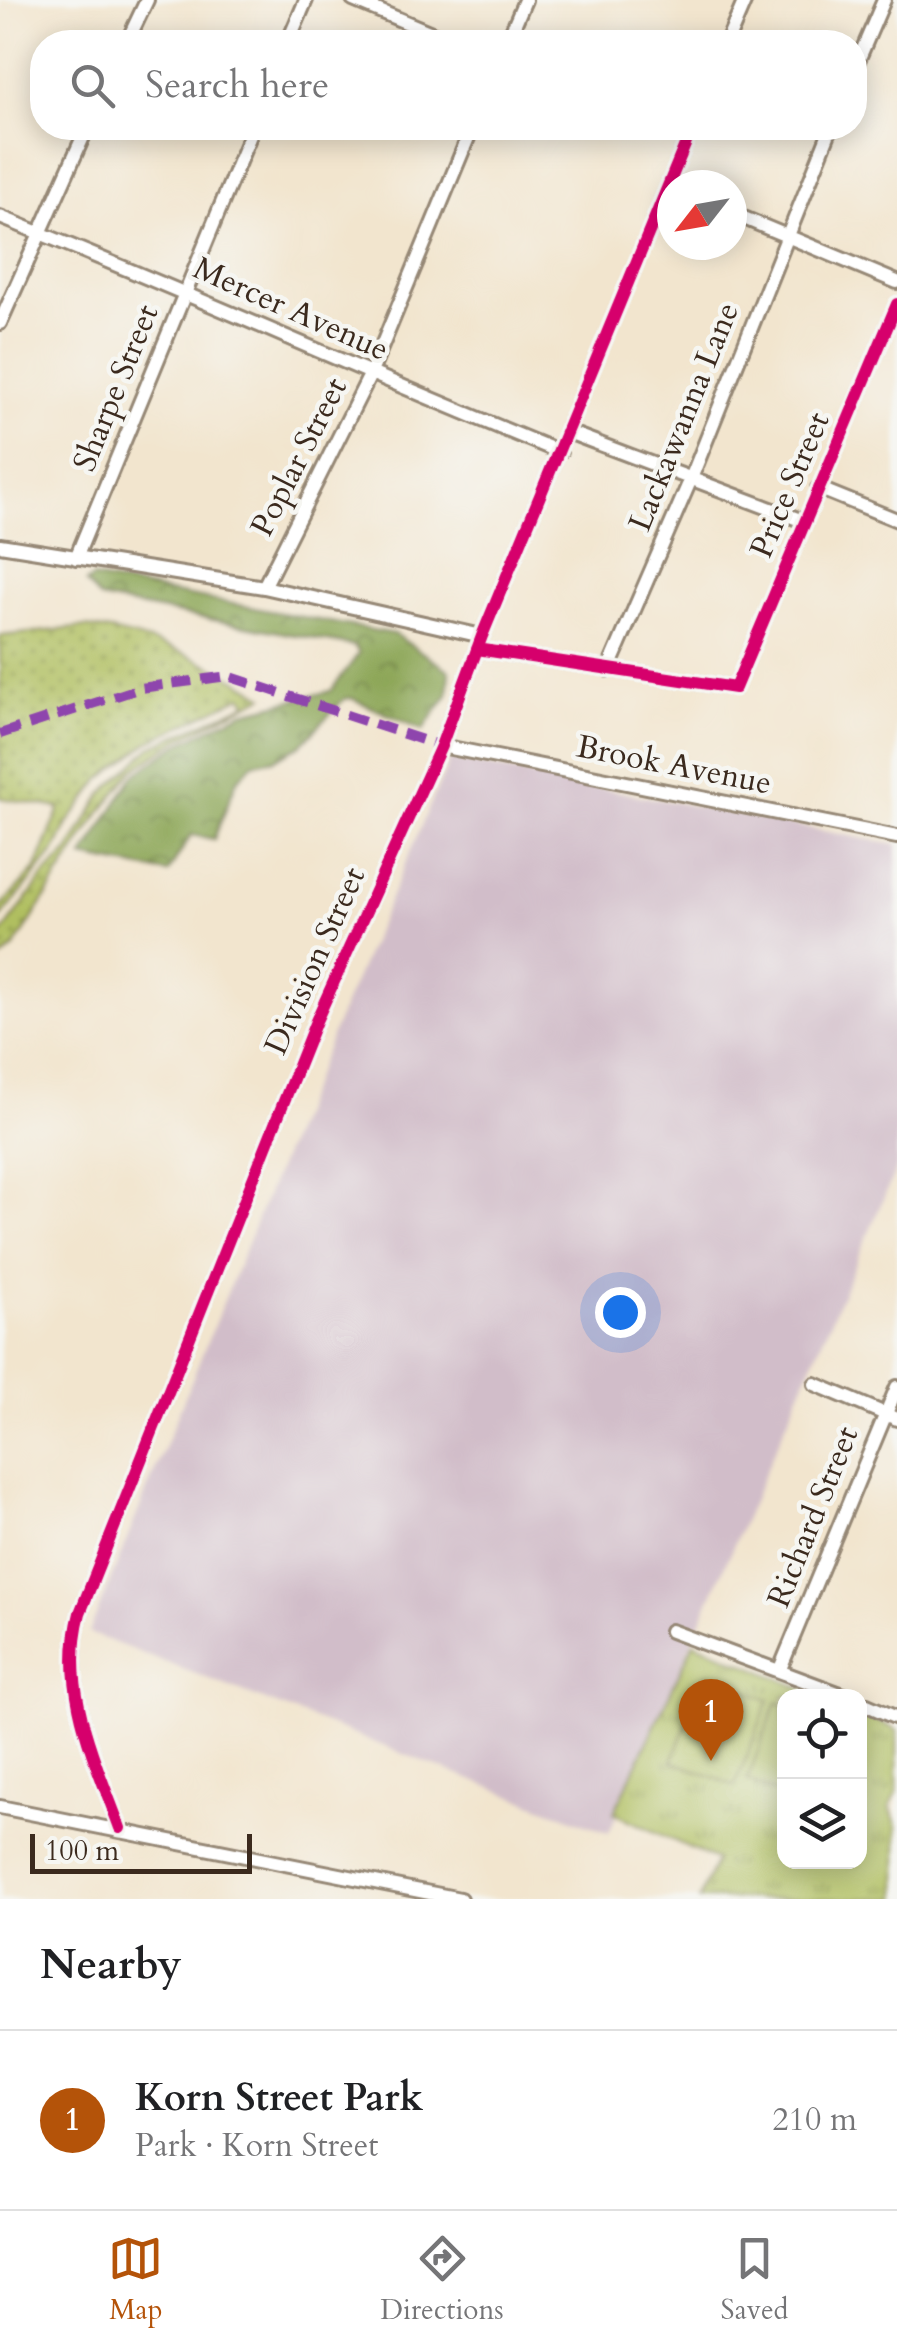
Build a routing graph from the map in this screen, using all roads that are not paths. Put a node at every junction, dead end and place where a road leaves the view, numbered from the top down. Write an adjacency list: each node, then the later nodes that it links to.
1 (147, 0): 7 (street)
2 (306, 0): 8 (street)
3 (352, 0): 9 (street)
4 (525, 0): 10 (street)
5 (745, 0): 11 (street)
6 (884, 0): 12 (street)
7 (133, 30)
8 (293, 30)
9 (424, 30)
10 (512, 30)
11 (733, 30)
12 (867, 40)
13 (81, 140): 22 (street)
14 (249, 140): 25 (street, Sharpe Street)
15 (467, 140): 28 (street, Poplar Street)
16 (687, 140): 18 (street, Division Street)
17 (826, 140): 23 (street, Lackawanna Lane)
18 (676, 170)
19 (0, 216): 22 (street, Mercer Avenue)
20 (657, 219): 29 (street, Division Street)
21 (747, 219): 23 (street)
22 (38, 232): 25 (street, Mercer Avenue); 27 (street)
23 (786, 235): 24 (street); 31 (street, Lackawanna Lane)
24 (897, 282)
25 (186, 291): 28 (street, Mercer Avenue); 36 (street, Sharpe Street)
26 (897, 304): 32 (street, Price Street)
27 (0, 323)
28 (370, 376): 30 (street, Mercer Avenue); 37 (street, Poplar Street)
29 (568, 432): 30 (street, Division Street); 31 (street)
30 (560, 452): 38 (street, Division Street)
31 (690, 481): 34 (street); 39 (street, Lackawanna Lane)
32 (818, 488): 33 (street); 34 (street, Price Street)
33 (897, 520)
34 (803, 521): 39 (street, Price Street)
35 (0, 545): 36 (street)
36 (76, 558): 37 (street)
37 (264, 587): 38 (street)
38 (479, 642): 39 (street); 40 (street, Division Street)
39 (608, 670)
40 (441, 746): 41 (street, Brook Avenue); 51 (street, Division Street)
41 (897, 837)
42 (815, 1384): 44 (street)
43 (897, 1387): 44 (street, Richard Street)
44 (891, 1417): 46 (street, Richard Street)
45 (671, 1631): 46 (street)
46 (780, 1668): 47 (street)
47 (830, 1689)
48 (867, 1705): 49 (street)
49 (897, 1718)
50 (0, 1808): 51 (street)
51 (120, 1828): 52 (street)
52 (460, 1899)

